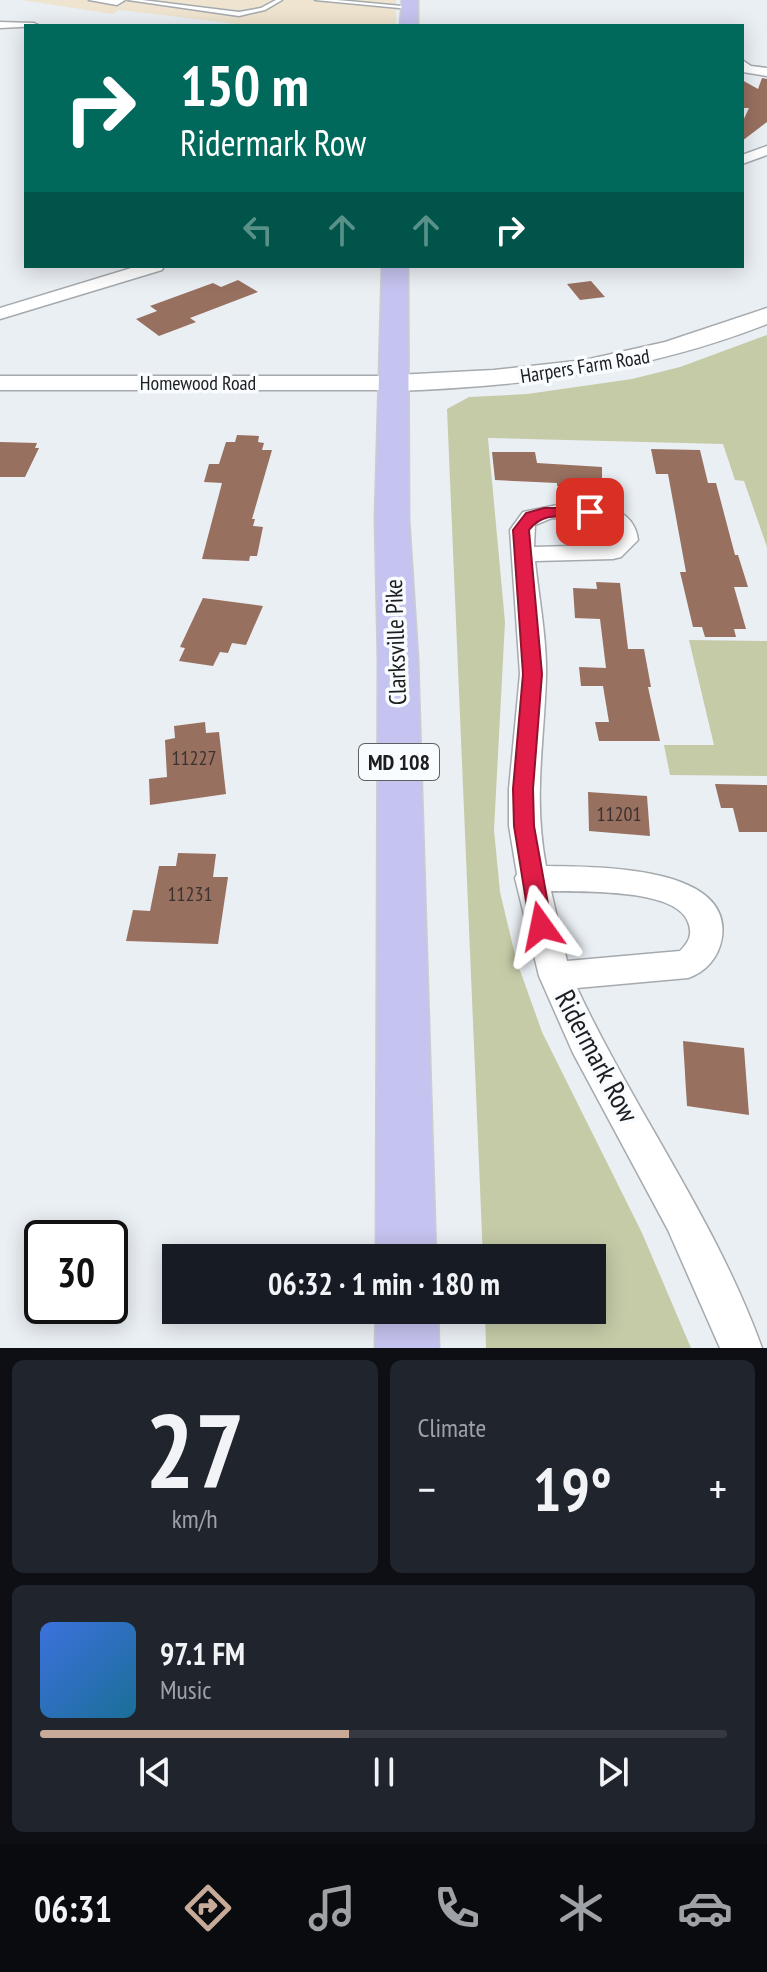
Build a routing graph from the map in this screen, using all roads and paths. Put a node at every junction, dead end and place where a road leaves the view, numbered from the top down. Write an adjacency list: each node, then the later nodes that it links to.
1 (91, 0): 2 (lane)
2 (123, 0)
3 (130, 0): 4 (lane)
4 (280, 0)
5 (317, 0): 6 (lane)
6 (410, 4): 7 (main road)
7 (409, 24)
8 (0, 25): 9 (street)
9 (24, 26)
10 (744, 66): 11 (street)
11 (766, 70)
12 (767, 150): 13 (street)
13 (744, 159): 14 (street)
14 (764, 168)
15 (150, 268): 17 (street)
16 (395, 268): 20 (main road, Clarksville Pike / MD 108)
17 (0, 314)
18 (767, 315): 20 (main road, Harpers Farm Road)
19 (0, 383): 20 (street, Homewood Road)
20 (396, 383): 24 (main road, Clarksville Pike / MD 108)
21 (524, 554): 22 (street, Ridermark Row)
22 (530, 878): 23 (street, Ridermark Row); 23 (street)
23 (555, 976): 27 (street, Ridermark Row)
24 (406, 1244)
25 (407, 1324): 26 (main road)
26 (407, 1348)
27 (741, 1348)

